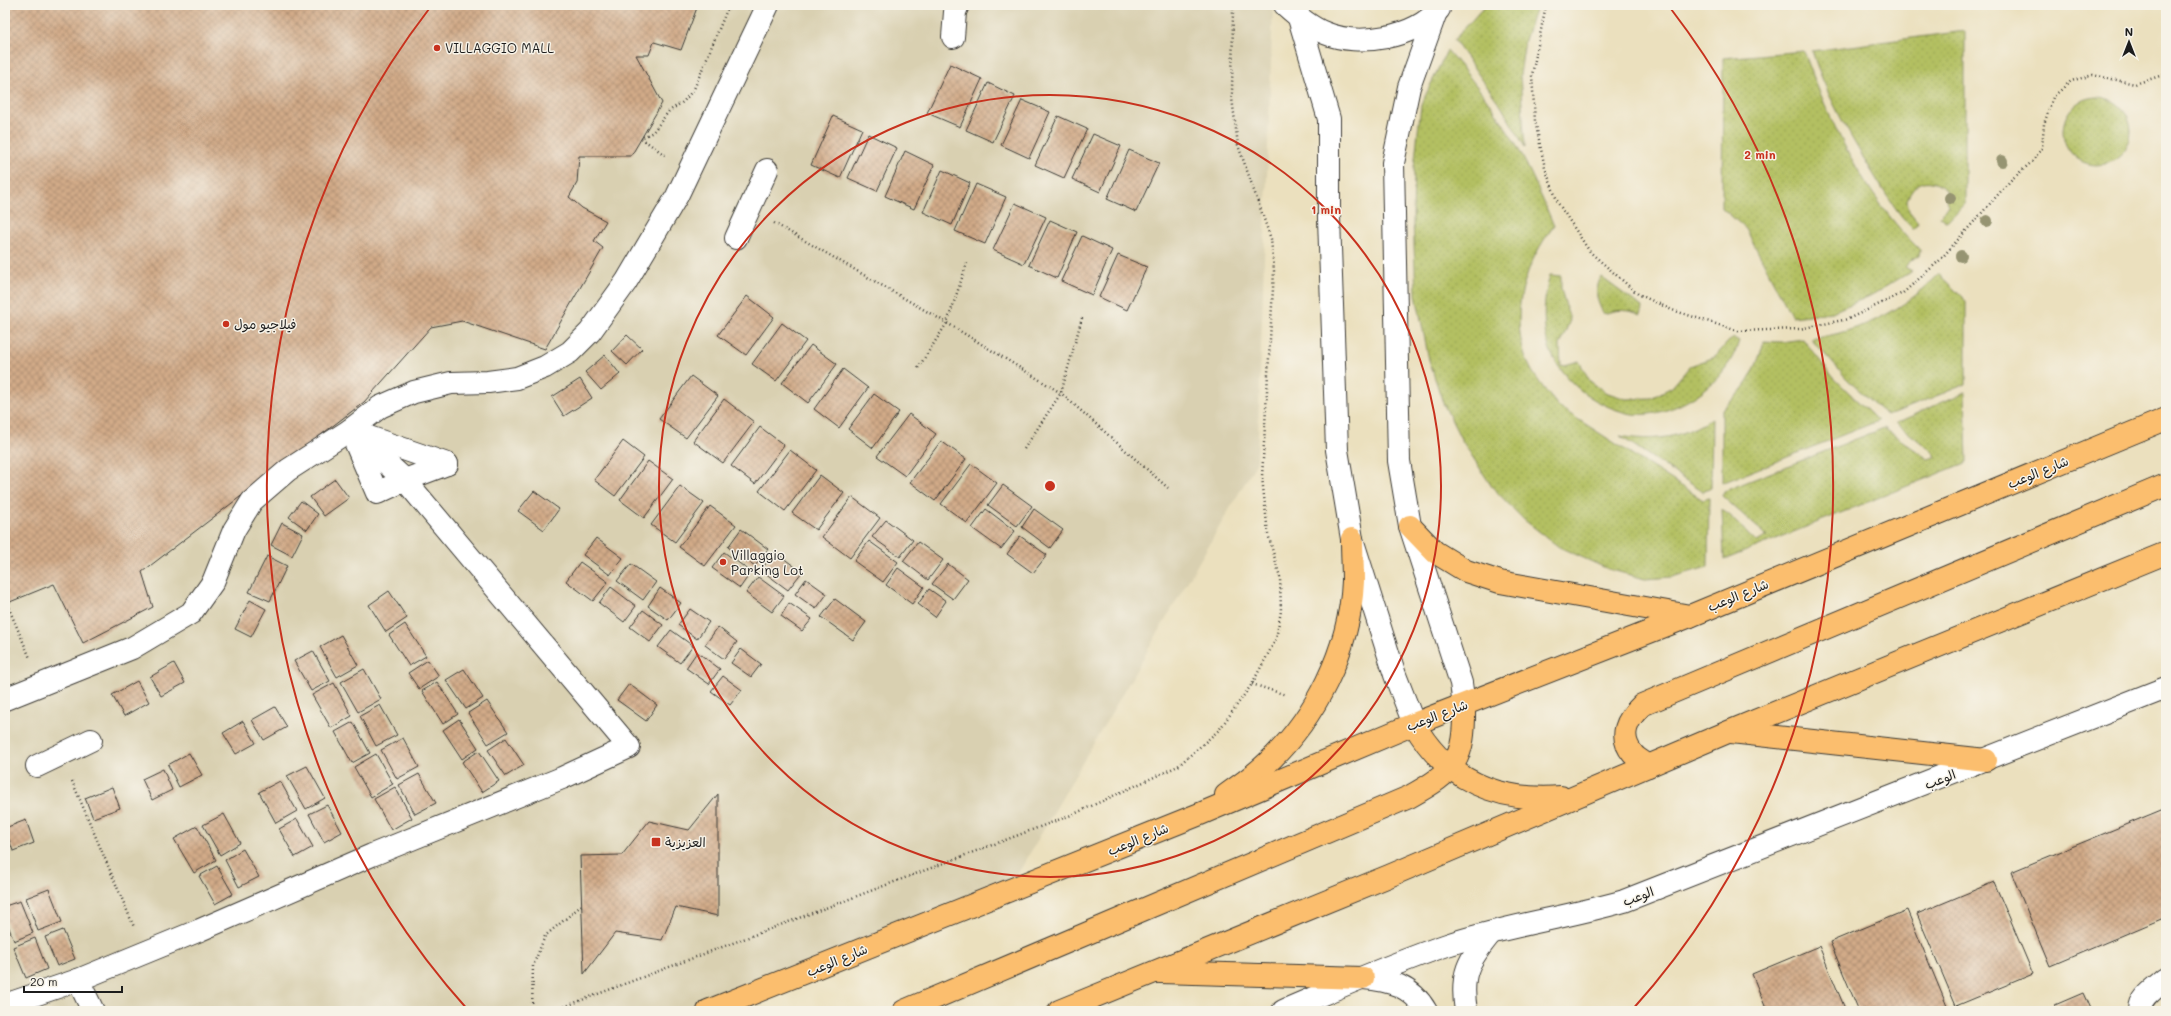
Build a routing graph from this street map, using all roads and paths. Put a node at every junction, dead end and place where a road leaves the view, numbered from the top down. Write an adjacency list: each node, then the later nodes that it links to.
1 (729, 5): 10 (path)
2 (768, 5): 20 (street)
3 (958, 5): 8 (street)
4 (1233, 5): 31 (path)
5 (1546, 5): 9 (path)
6 (1439, 8): 7 (street); 25 (street)
7 (1292, 12): 26 (street)
8 (952, 37)
9 (2166, 74)
10 (641, 138)
11 (767, 170): 12 (street)
12 (748, 208): 13 (street); 16 (path)
13 (736, 238)
14 (967, 263): 16 (path)
15 (1082, 318): 18 (path)
16 (947, 323): 17 (path); 18 (path)
17 (918, 368)
18 (1061, 393): 21 (path); 24 (path)
19 (2166, 419): 29 (main road, شارع الوعب)
20 (350, 430): 22 (street); 22 (street); 22 (street); 30 (street)
21 (1024, 449)
22 (405, 480): 48 (street)
23 (2166, 485): 42 (main road)
24 (1168, 488)
25 (1410, 526): 29 (main road); 35 (street)
26 (1352, 539): 34 (main road); 36 (street)
27 (2166, 553): 37 (main road)
28 (7, 604): 30 (path)
29 (1690, 616): 35 (main road, شارع الوعب)
30 (41, 684): 33 (street)
31 (1252, 684): 34 (path); 56 (path)
32 (2166, 688): 40 (street)
33 (5, 699)
34 (1315, 705): 45 (main road)
35 (1464, 705): 36 (main road, شارع الوعب); 43 (main road)
36 (1414, 724): 43 (main road); 45 (main road, شارع الوعب)
37 (1728, 732): 40 (main road); 42 (main road)
38 (91, 740): 39 (street)
39 (61, 754): 41 (street); 48 (path)
40 (1986, 760): 47 (street, الوعب)
41 (37, 766)
42 (1648, 766): 44 (main road)
43 (1452, 769): 44 (main road); 58 (main road)
44 (1575, 796): 49 (main road)
45 (1200, 814): 57 (main road, شارع الوعب)
46 (582, 906): 55 (path)
47 (1491, 933): 50 (street, الوعب); 62 (street)
48 (144, 953): 52 (street)
49 (1151, 972): 50 (main road); 59 (main road)
50 (1362, 978): 60 (street, الوعب); 61 (street)
51 (2166, 979): 63 (street)
52 (78, 980): 53 (street); 54 (street)
53 (9, 1006)
54 (93, 1011)
55 (532, 1011)
56 (553, 1011)
57 (708, 1011)
58 (904, 1011)
59 (1059, 1011)
60 (1283, 1011)
61 (1426, 1011)
62 (1466, 1011)
63 (2140, 1011)

